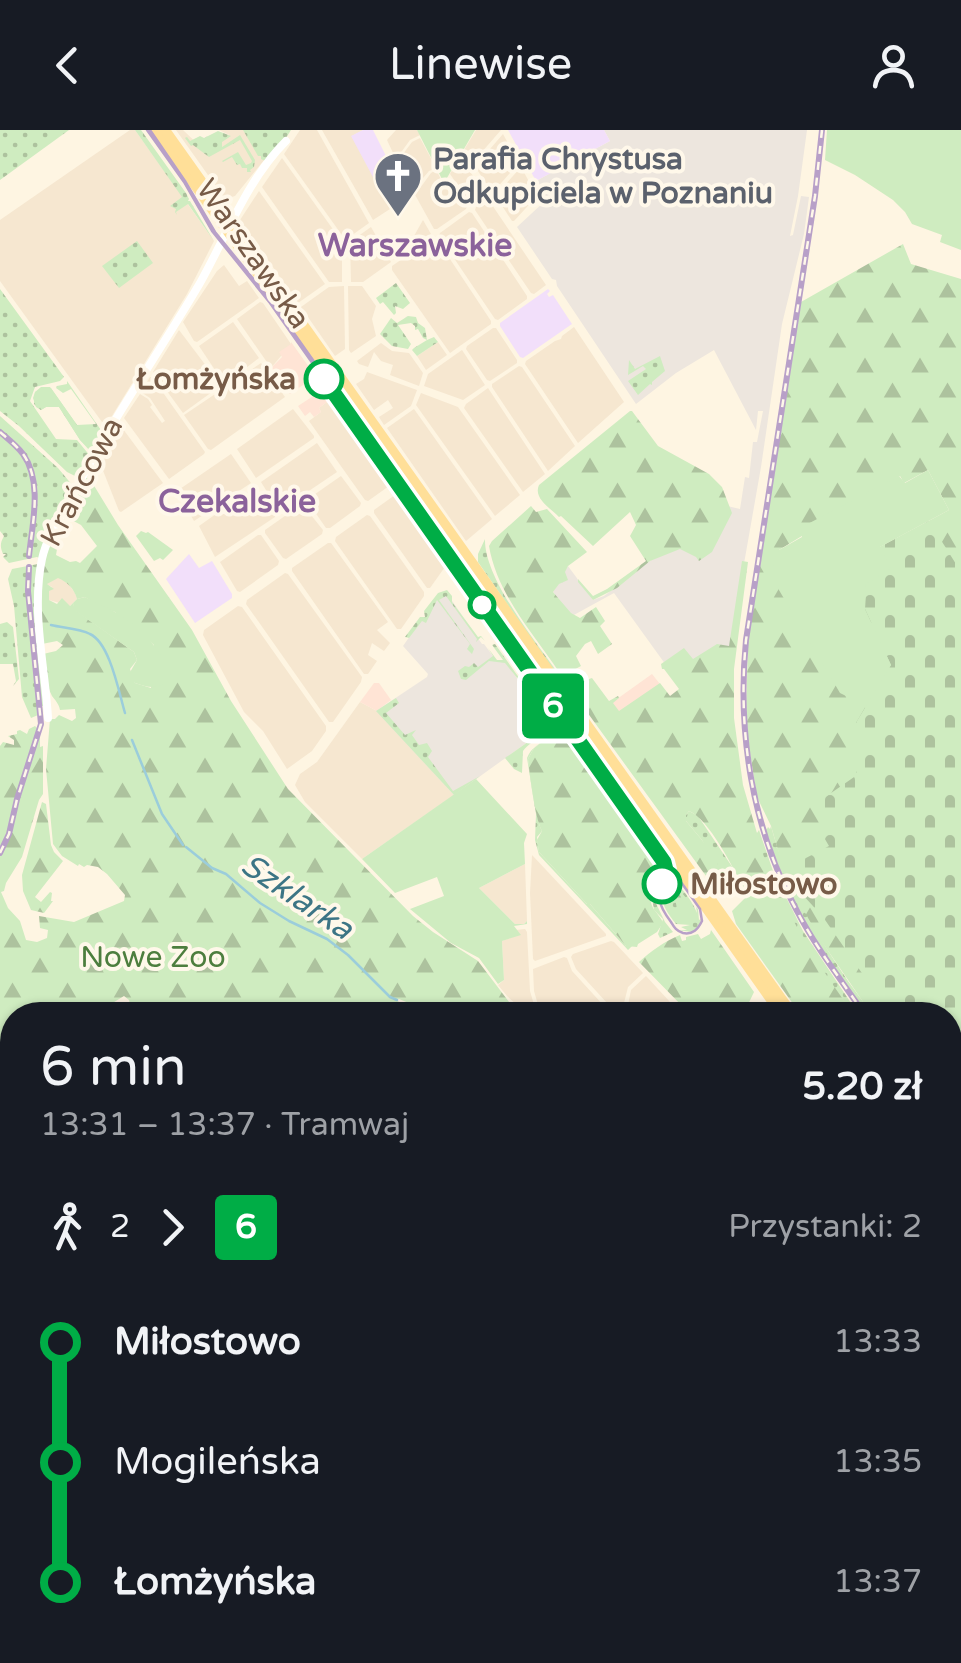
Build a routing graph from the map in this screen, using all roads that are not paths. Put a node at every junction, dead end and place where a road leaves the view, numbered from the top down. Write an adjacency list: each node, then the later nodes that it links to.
1 (156, 130): 6 (main road, Warszawska)
2 (165, 130): 4 (main road, Warszawska)
3 (293, 132): 5 (street, Krańcowa)
4 (212, 196): 5 (street); 6 (main road, Warszawska)
5 (246, 197): 6 (street, Krańcowa)
6 (222, 224): 7 (street, Krańcowa); 8 (main road, Warszawska); 9 (main road, Warszawska)
7 (48, 718)
8 (779, 1002)
9 (779, 1002)

